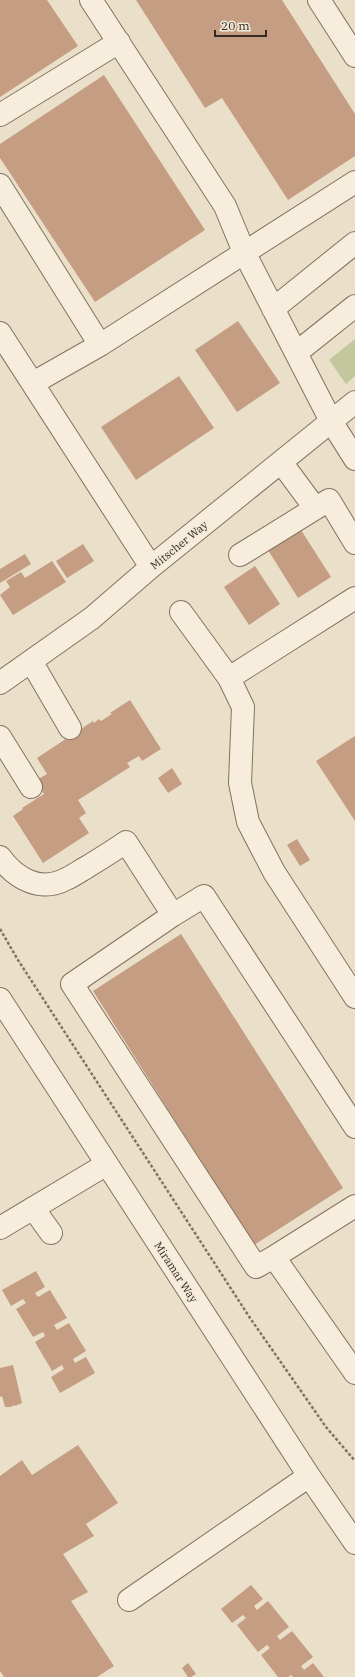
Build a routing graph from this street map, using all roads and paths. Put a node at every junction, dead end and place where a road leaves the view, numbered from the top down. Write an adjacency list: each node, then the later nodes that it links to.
1 (91, 0): 3 (street)
2 (319, 0): 4 (street)
3 (119, 42): 5 (street); 9 (street)
4 (355, 56)
5 (0, 115)
6 (355, 182): 9 (street)
7 (0, 185): 13 (street)
8 (355, 243): 11 (street)
9 (244, 252): 11 (street); 13 (street)
10 (355, 306): 14 (street)
11 (273, 309): 14 (street)
12 (0, 333): 15 (street)
13 (100, 346): 15 (street)
14 (296, 353): 17 (street)
15 (33, 383): 23 (street)
16 (355, 402): 17 (street, Mitscher Way)
17 (331, 421): 18 (street); 19 (street, Mitscher Way)
18 (355, 459)
19 (281, 462): 20 (street); 23 (street, Mitscher Way)
20 (315, 508): 21 (street); 22 (street)
21 (355, 543)
22 (240, 555)
23 (151, 567): 26 (street, Mitscher Way)
24 (355, 598): 27 (street)
25 (181, 612): 27 (street)
26 (31, 661): 28 (street, Mitscher Way); 29 (street)
27 (229, 678): 35 (street)
28 (0, 683)
29 (70, 728)
30 (0, 737): 31 (street)
31 (31, 786)
32 (0, 857): 33 (street)
33 (173, 915): 37 (street); 43 (street)
34 (0, 929): 45 (path)
35 (355, 997)
36 (0, 999): 38 (street, Miramar Way)
37 (355, 1127)
38 (107, 1164): 40 (street); 46 (street, Miramar Way)
39 (355, 1206): 43 (street)
40 (33, 1208): 41 (street); 42 (street)
41 (0, 1228)
42 (51, 1233)
43 (274, 1257): 44 (street)
44 (355, 1373)
45 (355, 1460)
46 (309, 1476): 47 (street, Miramar Way); 48 (street)
47 (355, 1543)
48 (129, 1600)

